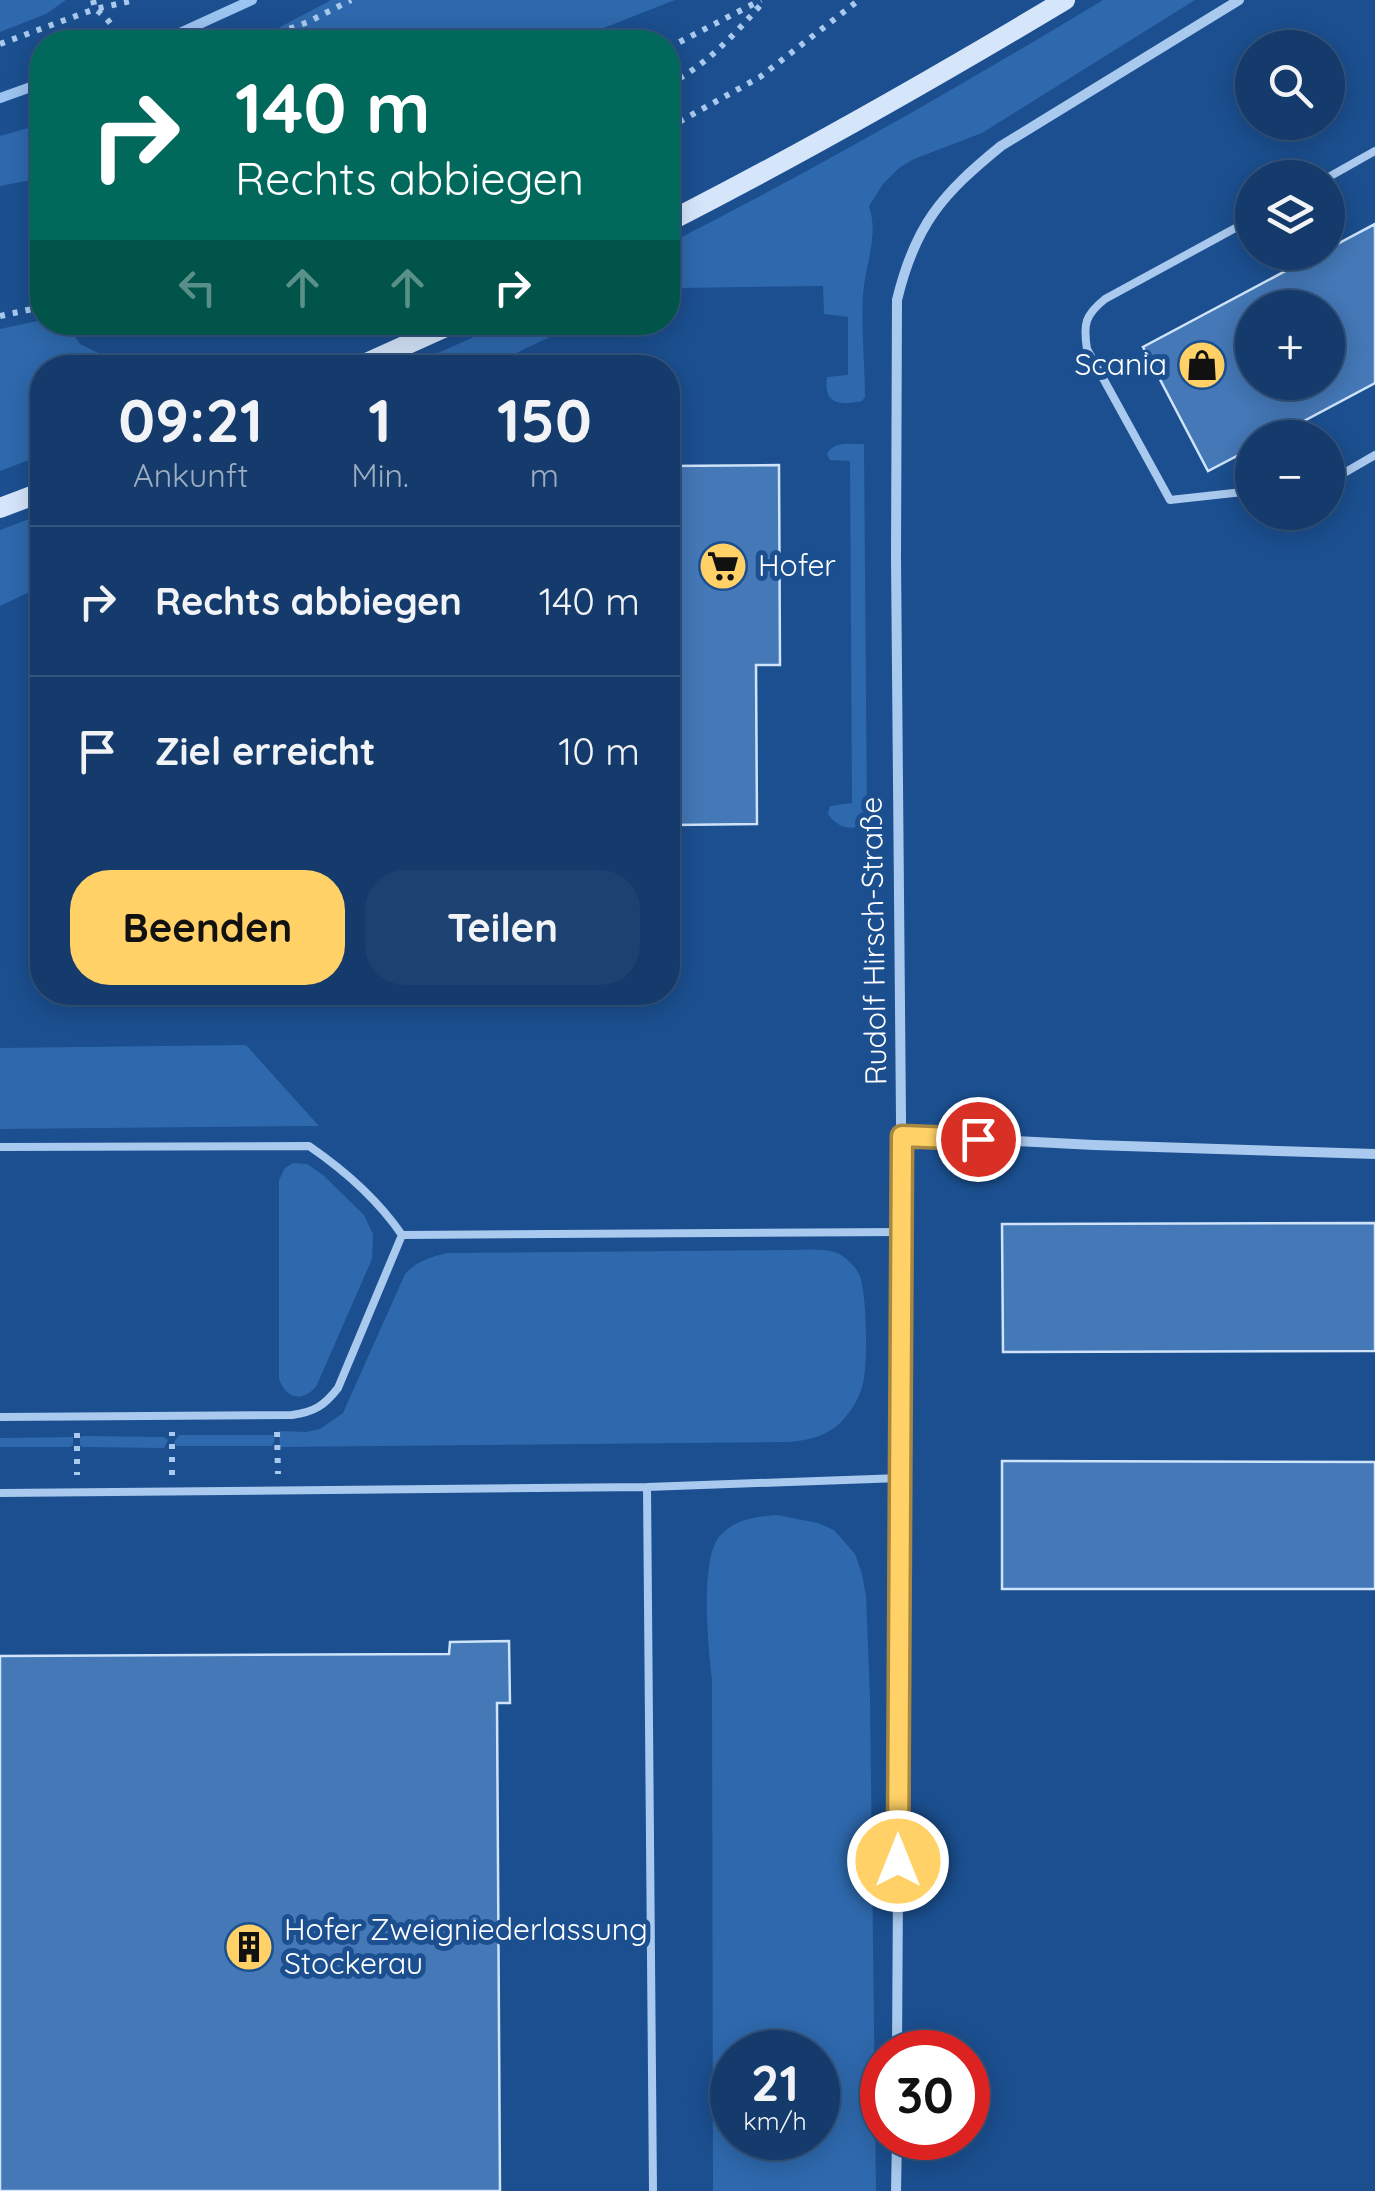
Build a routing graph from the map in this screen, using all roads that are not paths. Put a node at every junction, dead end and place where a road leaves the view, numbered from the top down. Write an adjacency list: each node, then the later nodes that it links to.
1 (1065, 0): 5 (main road)
2 (1240, 0): 14 (street, Rudolf Hirsch-Straße)
3 (1375, 152): 4 (lane)
4 (1345, 168)
5 (680, 216)
6 (1235, 227): 11 (lane)
7 (428, 335): 8 (main road)
8 (384, 355)
9 (1375, 455): 10 (lane)
10 (1345, 472)
11 (1235, 493)
12 (30, 497): 13 (main road)
13 (0, 508)
14 (902, 1136): 16 (street); 17 (street, Rudolf Hirsch-Straße)
15 (0, 1147): 18 (lane)
16 (1375, 1154)
17 (902, 1232): 18 (lane); 20 (street, Rudolf Hirsch-Straße)
18 (402, 1235): 19 (lane)
19 (0, 1417)
20 (900, 1478): 21 (lane); 23 (street, Rudolf Hirsch-Straße)
21 (647, 1487): 22 (lane); 25 (lane)
22 (0, 1493)
23 (897, 2030)
24 (897, 2160): 26 (street)
25 (653, 2191)
26 (896, 2191)

